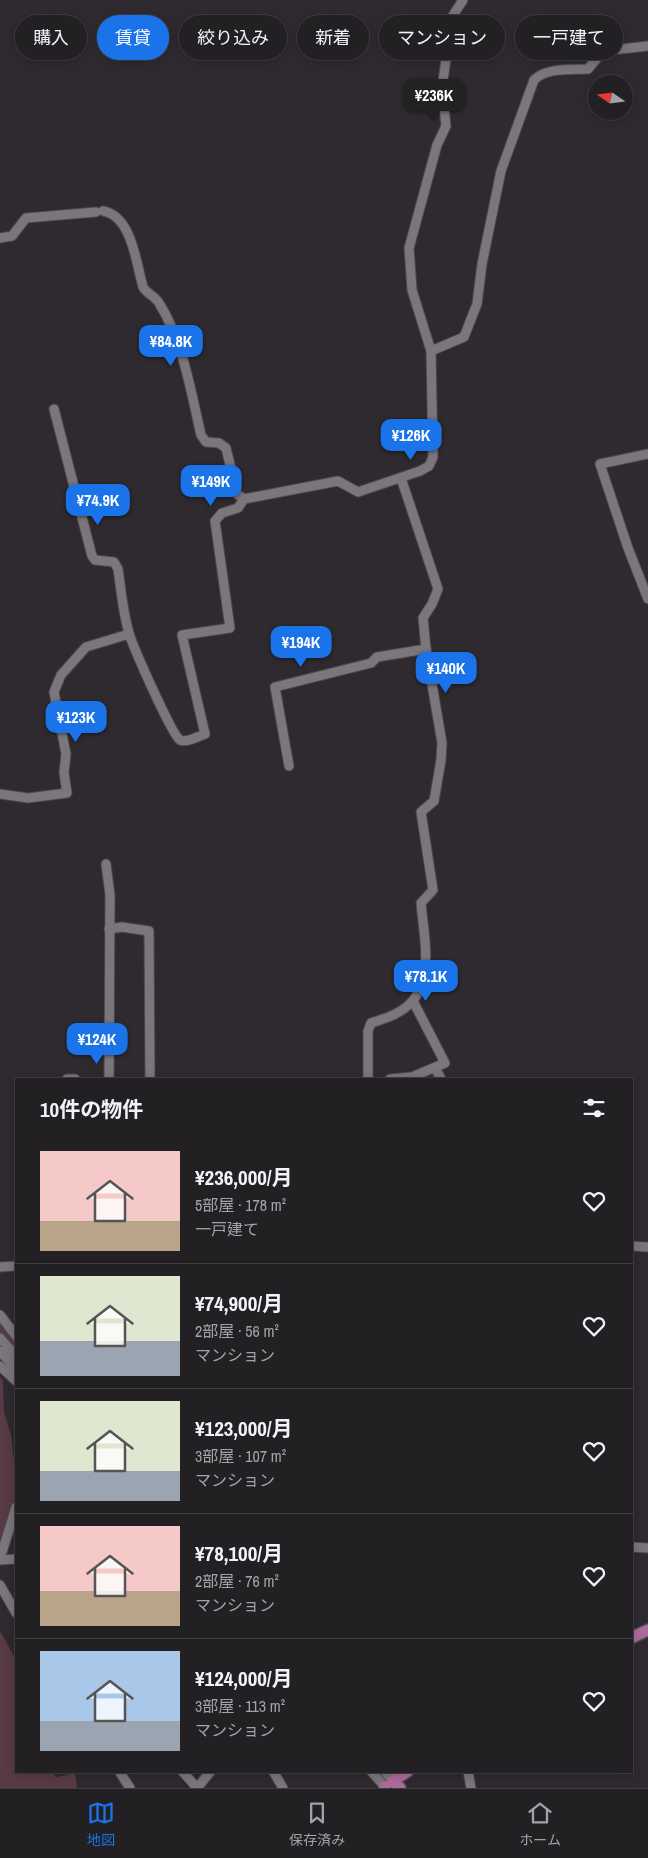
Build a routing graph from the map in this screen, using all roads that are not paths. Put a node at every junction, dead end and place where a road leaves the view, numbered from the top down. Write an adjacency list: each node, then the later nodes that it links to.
1 (463, 0): 4 (street)
2 (648, 46): 4 (street)
3 (0, 238): 8 (street)
4 (431, 351): 7 (street)
5 (54, 409): 10 (street)
6 (648, 454): 9 (street)
7 (401, 478): 8 (street); 11 (street)
8 (244, 499): 10 (street)
9 (648, 599)
10 (129, 634): 13 (street)
11 (426, 649): 12 (street); 16 (street)
12 (289, 766)
13 (0, 794)
14 (106, 864): 15 (street)
15 (109, 929): 18 (street); 19 (street)
16 (413, 1001): 17 (street); 20 (street)
17 (435, 1068): 21 (street); 22 (street)
18 (109, 1078)
19 (150, 1078)
20 (368, 1078)
21 (401, 1078)
22 (440, 1078)
23 (633, 1246): 24 (street)
24 (648, 1247)
25 (15, 1266): 26 (street)
26 (0, 1267)
27 (0, 1316): 28 (street)
28 (15, 1335)
29 (0, 1338): 31 (street)
30 (0, 1351): 33 (street)
31 (15, 1355)
32 (0, 1366): 34 (street)
33 (15, 1369)
34 (15, 1380)
35 (15, 1511): 39 (street)
36 (633, 1547): 37 (street)
37 (648, 1548)
38 (15, 1559): 39 (street)
39 (0, 1560)
40 (0, 1585): 41 (street)
41 (15, 1610)
42 (648, 1630): 43 (main road)
43 (633, 1637)
44 (120, 1773): 53 (street)
45 (184, 1773): 54 (street)
46 (209, 1773): 54 (street)
47 (274, 1773): 55 (street)
48 (373, 1773): 52 (street)
49 (385, 1773): 52 (street)
50 (405, 1773): 52 (main road)
51 (468, 1773): 56 (street)
52 (389, 1786)
53 (130, 1788)
54 (197, 1788)
55 (283, 1788)
56 (471, 1788)

